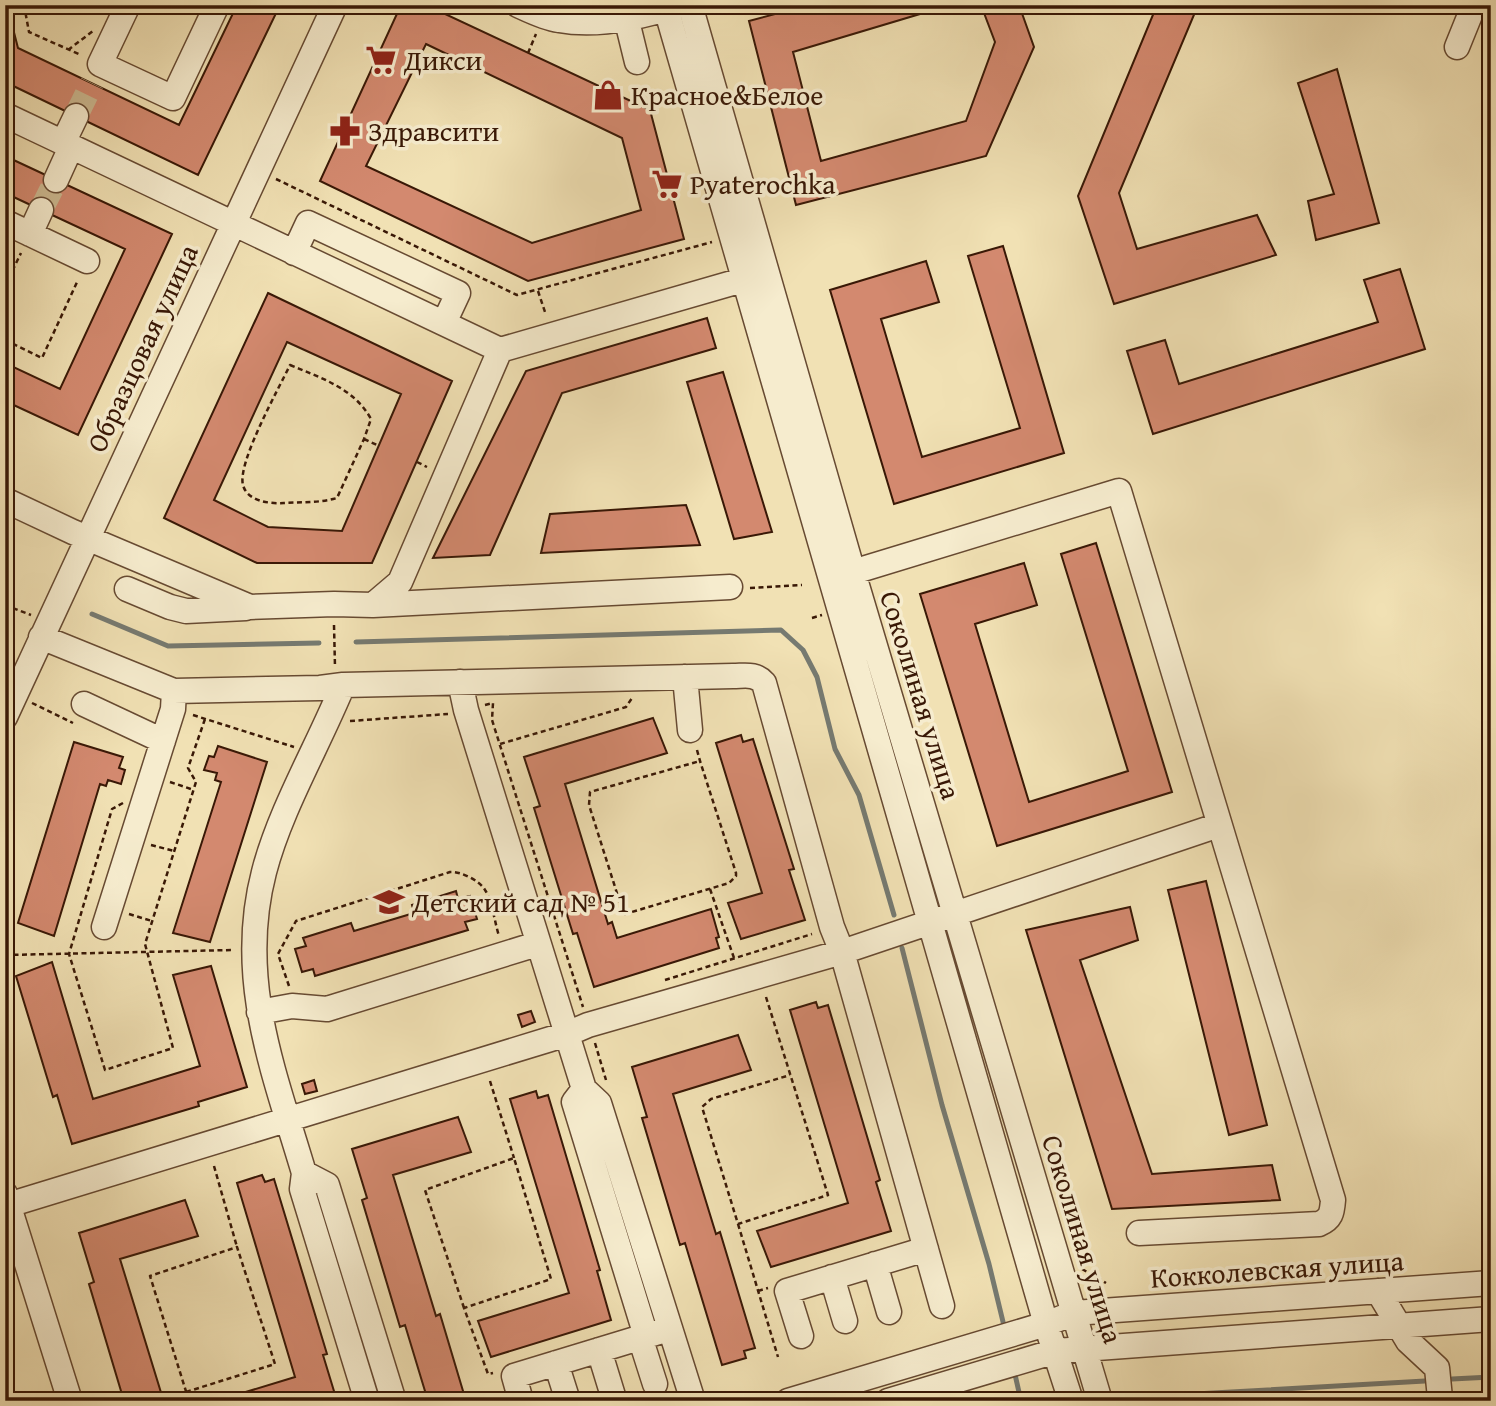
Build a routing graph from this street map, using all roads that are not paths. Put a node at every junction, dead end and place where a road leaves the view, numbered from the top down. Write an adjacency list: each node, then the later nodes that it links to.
1 (128, 5): 2 (street)
2 (217, 5)
3 (335, 5): 16 (street, Образцовая улица)
4 (518, 5): 7 (street)
5 (1474, 5): 8 (street)
6 (675, 6): 7 (street); 20 (street, Соколиная улица)
7 (626, 17): 9 (street)
8 (1457, 47)
9 (637, 62)
10 (5, 116): 12 (street)
11 (76, 116): 12 (street)
12 (67, 145): 13 (street); 16 (street)
13 (56, 180)
14 (41, 210): 17 (street)
15 (5, 222): 17 (street)
16 (233, 225): 18 (street); 24 (street, Образцовая улица)
17 (30, 234): 19 (street)
18 (294, 253): 21 (street); 21 (street)
19 (87, 261)
20 (755, 276): 22 (street); 25 (street, Соколиная улица); 43 (street, Соколиная улица)
21 (444, 323): 22 (street)
22 (500, 350): 28 (street)
23 (5, 500): 24 (street)
24 (87, 537): 29 (street); 30 (street, Образцовая улица)
25 (853, 572): 40 (street); 41 (street, Соколиная улица)
26 (730, 587): 28 (street)
27 (127, 589): 29 (street)
28 (373, 605): 29 (street)
29 (250, 607)
30 (38, 627): 31 (street, Образцовая улица); 35 (street)
31 (16, 664): 37 (street, Образцовая улица)
32 (685, 677): 33 (street); 38 (street); 45 (street)
33 (460, 682): 34 (street); 44 (street)
34 (339, 686): 35 (street); 46 (street)
35 (174, 700): 39 (street)
36 (84, 704): 39 (street)
37 (5, 717)
38 (690, 730)
39 (163, 741): 42 (street)
40 (1219, 825): 41 (street); 51 (street)
41 (955, 915): 43 (street); 59 (street, Соколиная улица)
42 (107, 918)
43 (931, 923): 45 (street); 62 (street, Соколиная улица)
44 (537, 944): 46 (street); 47 (street)
45 (842, 952): 47 (street); 52 (street)
46 (259, 1012): 48 (street)
47 (567, 1034): 48 (street); 64 (street)
48 (288, 1118): 49 (street); 50 (street)
49 (304, 1173): 75 (street); 76 (street)
50 (6, 1201): 74 (street)
51 (1139, 1233)
52 (926, 1249): 53 (street); 57 (street)
53 (875, 1264): 54 (street); 58 (street)
54 (832, 1277): 61 (street); 65 (street)
55 (1491, 1283): 56 (street, Кокколевская улица)
56 (1378, 1291): 59 (street, Кокколевская улица); 63 (street)
57 (942, 1306)
58 (890, 1312)
59 (1074, 1314): 62 (street, Кокколевская улица); 66 (street, Соколиная улица)
60 (1491, 1319): 63 (street)
61 (845, 1321)
62 (1046, 1324): 68 (street, Соколиная улица); 80 (street, Кокколевская улица)
63 (1399, 1326): 66 (street); 72 (street)
64 (652, 1334): 67 (street); 70 (street); 79 (street)
65 (801, 1336)
66 (1085, 1349): 68 (street); 82 (street, Соколиная улица)
67 (599, 1350): 69 (street); 71 (street)
68 (1056, 1352): 73 (street); 81 (street, Соколиная улица)
69 (556, 1363): 77 (street); 78 (street)
70 (655, 1384)
71 (614, 1398)
72 (1440, 1398)
73 (901, 1399)
74 (70, 1401)
75 (367, 1401)
76 (390, 1401)
77 (521, 1401)
78 (568, 1401)
79 (693, 1401)
80 (788, 1401)
81 (1071, 1401)
82 (1100, 1401)

